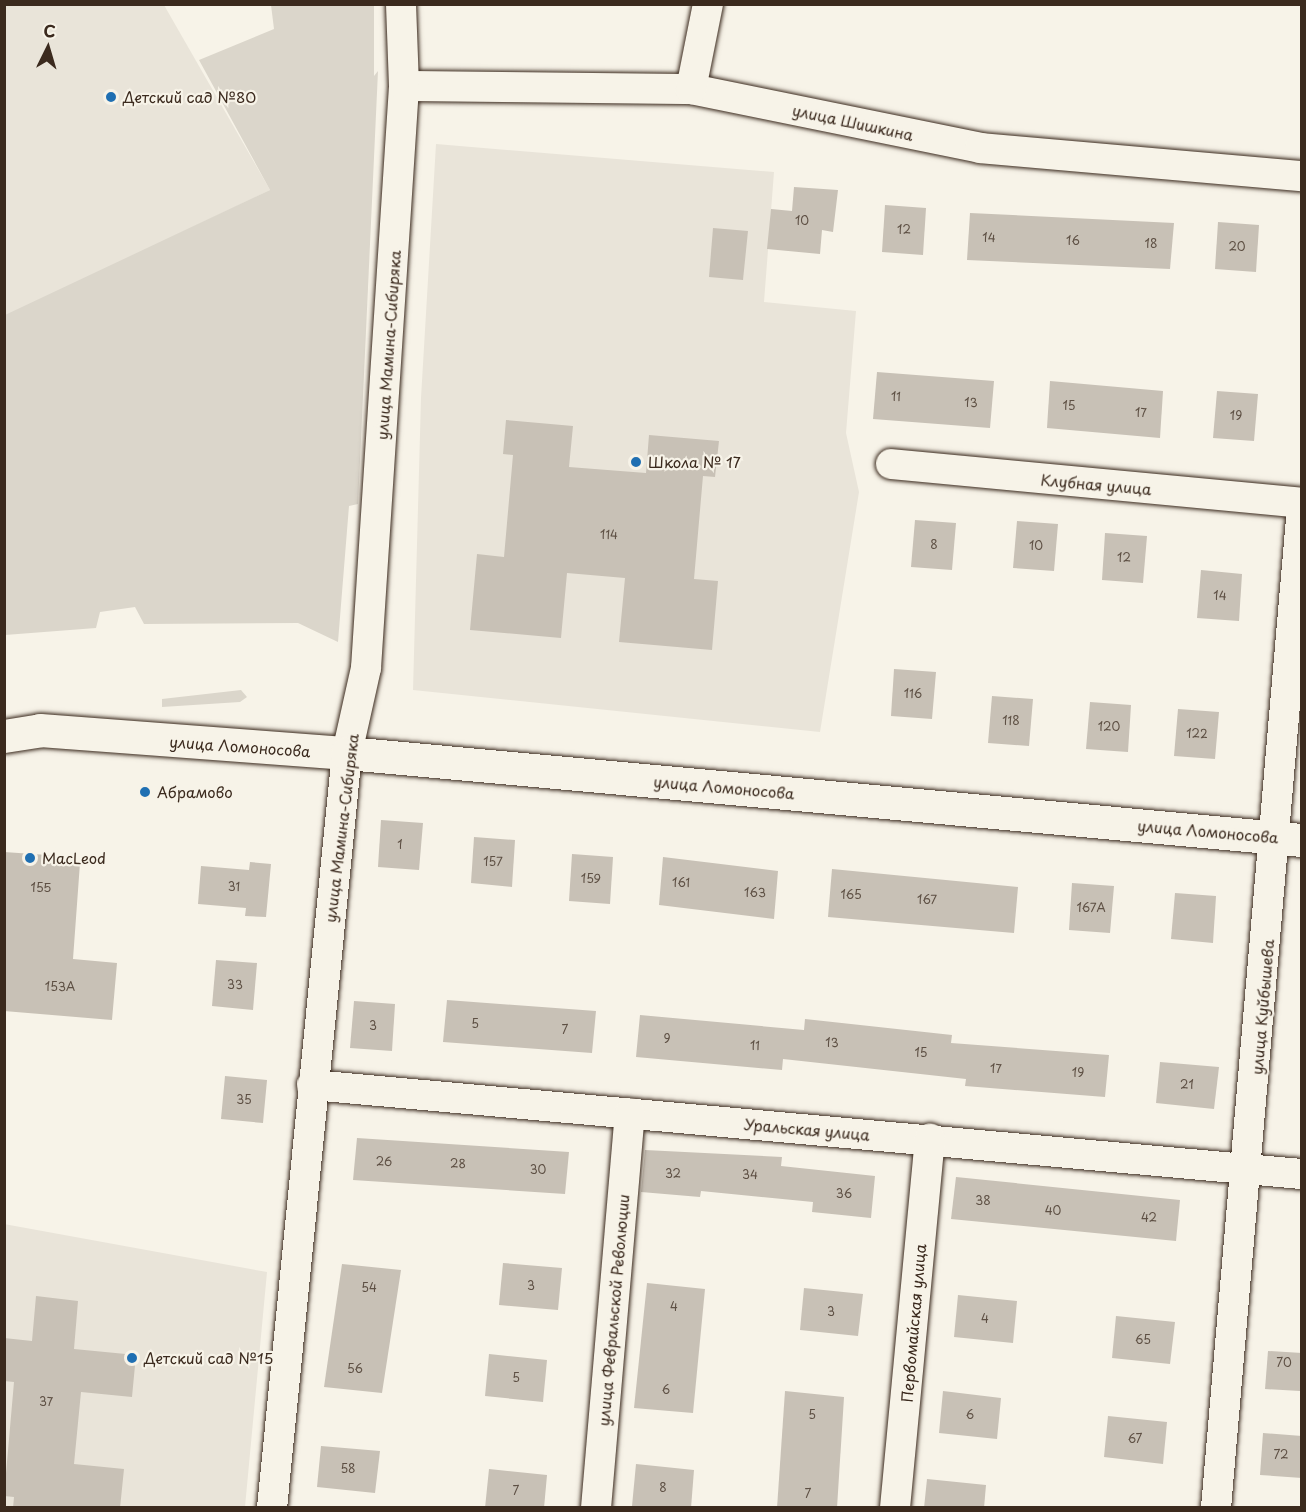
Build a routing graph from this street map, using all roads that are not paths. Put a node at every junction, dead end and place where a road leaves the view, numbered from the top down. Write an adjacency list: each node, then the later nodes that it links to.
1 (401, 4): 3 (street, улица Мамина-Сибиряка)
2 (708, 4): 4 (street)
3 (404, 86): 4 (street, улица Шишкина); 9 (street, улица Мамина-Сибиряка)
4 (691, 88): 5 (street, улица Шишкина)
5 (1302, 176)
6 (891, 464): 7 (street, Клубная улица)
7 (1302, 505): 10 (street, улица Куйбышева)
8 (4, 736): 9 (street, улица Ломоносова)
9 (347, 753): 10 (street, улица Ломоносова); 11 (street, улица Мамина-Сибиряка)
10 (1289, 838): 14 (street, улица Куйбышева)
11 (312, 1084): 12 (street, Уральская улица); 16 (street, улица Мамина-Сибиряка)
12 (630, 1113): 13 (street, Уральская улица); 17 (street, улица Февральской Революции)
13 (930, 1139): 14 (street, Уральская улица); 18 (street, Первомайская улица)
14 (1248, 1169): 15 (street, Уральская улица); 19 (street, улица Куйбышева)
15 (1302, 1174)
16 (272, 1508)
17 (596, 1508)
18 (895, 1508)
19 (1216, 1508)

